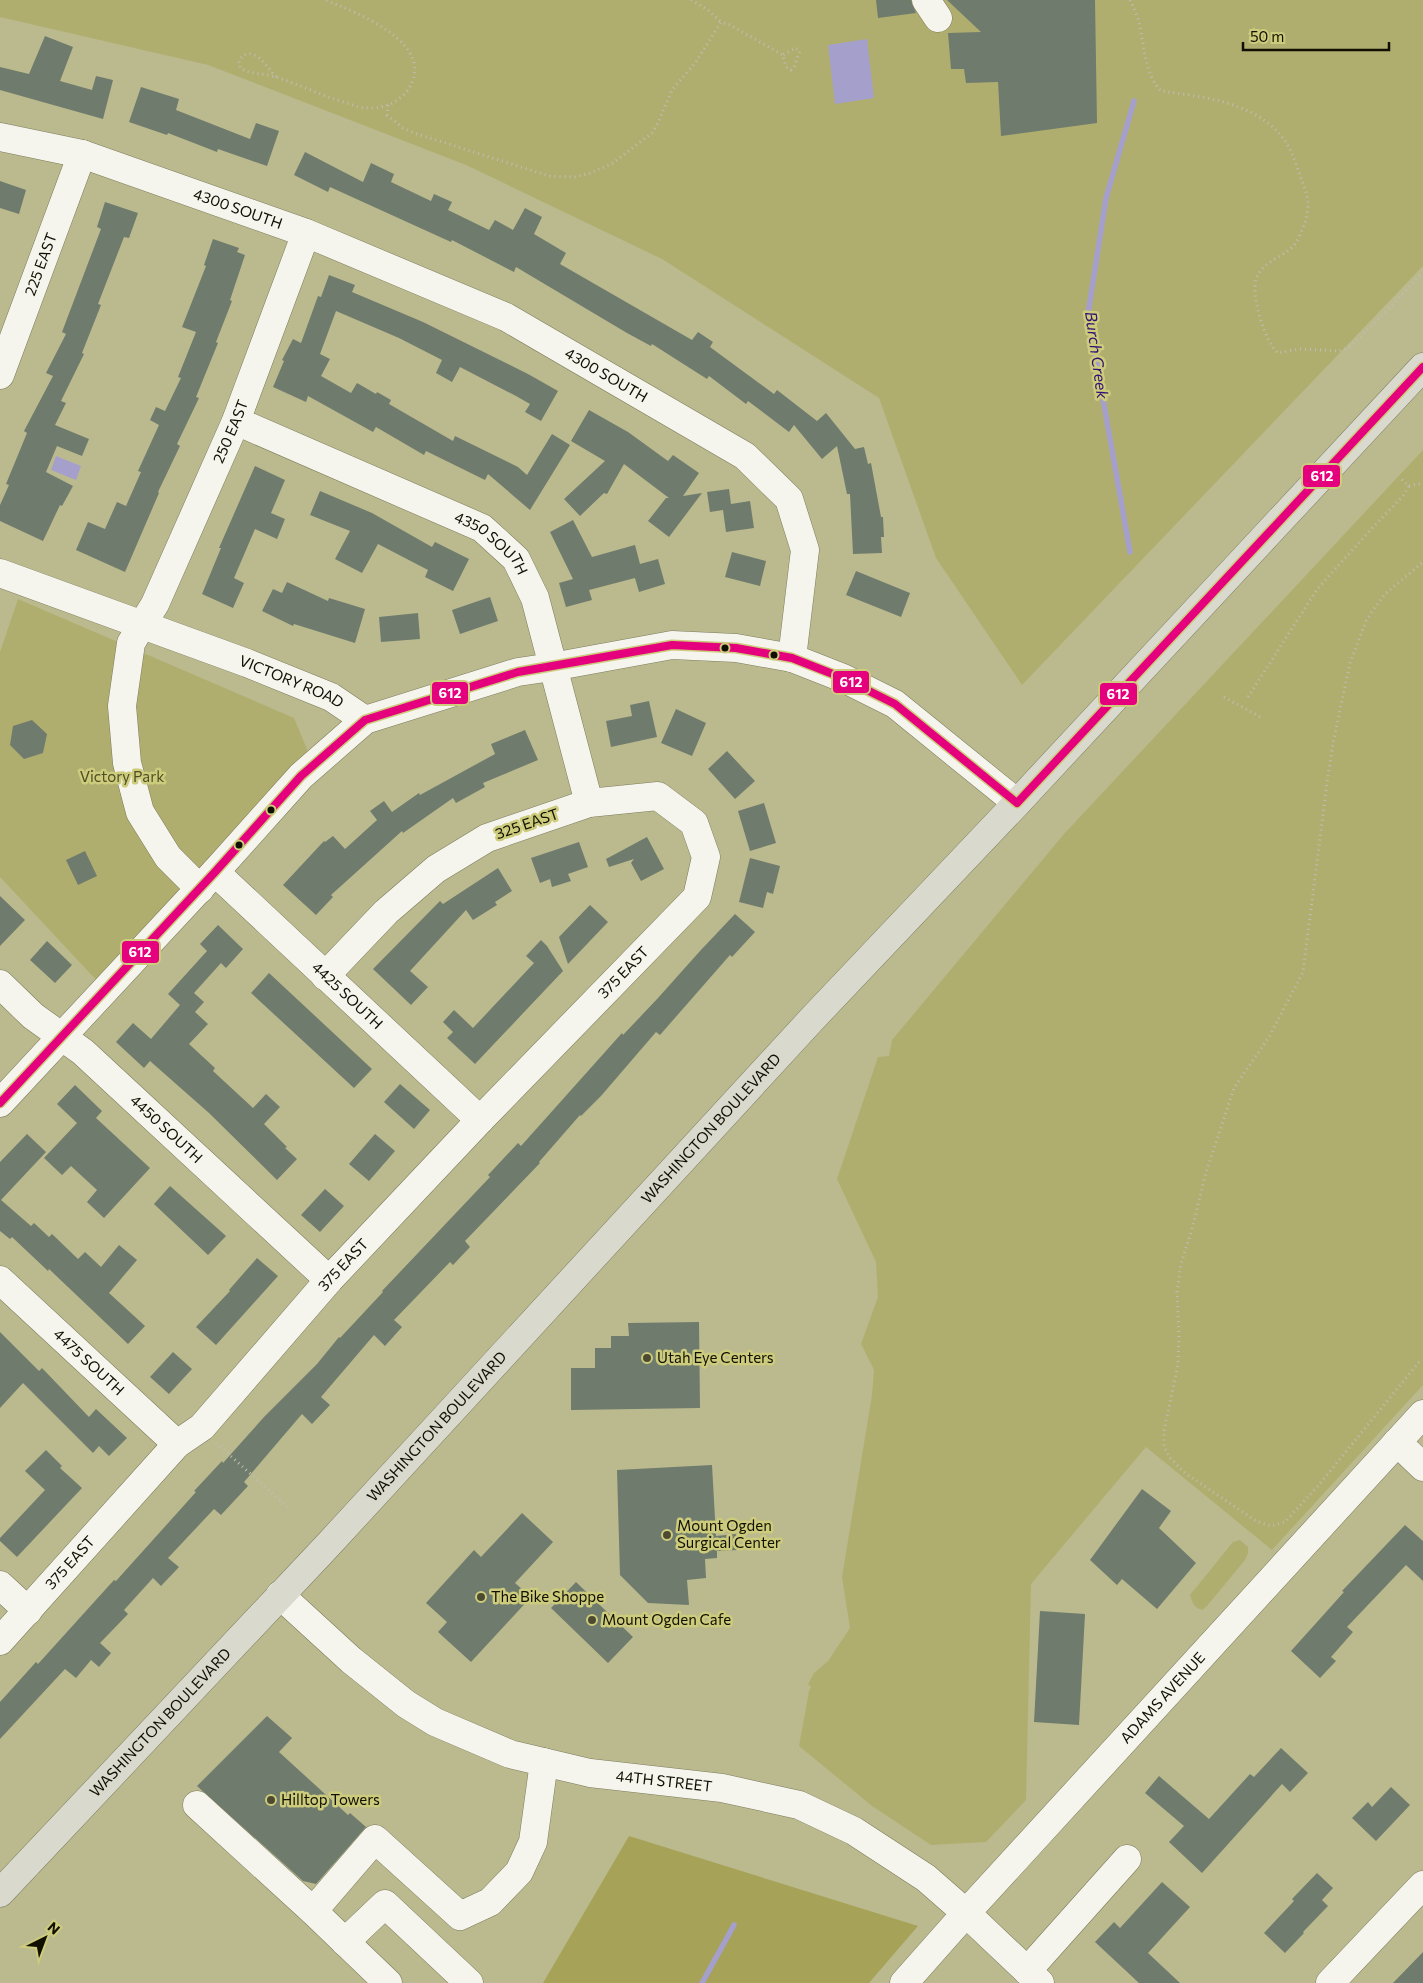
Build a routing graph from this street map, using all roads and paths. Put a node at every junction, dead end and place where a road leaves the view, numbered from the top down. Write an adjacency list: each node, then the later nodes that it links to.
1 (326, 0): 7 (path)
2 (691, 0): 4 (path)
3 (1130, 0): 11 (path)
4 (721, 22): 5 (path); 7 (path)
5 (783, 55): 5 (path)
6 (276, 77): 6 (path); 7 (path)
7 (388, 105)
8 (0, 136): 9 (street, 4300 SOUTH)
9 (82, 154): 10 (street, 4300 SOUTH); 13 (street, 225 EAST)
10 (306, 233): 14 (street, 250 EAST); 21 (street, 4300 SOUTH)
11 (1423, 272)
12 (1423, 366): 28 (main road, WASHINGTON BOULEVARD)
13 (0, 375)
14 (236, 421): 20 (street, 250 EAST); 22 (street, 4350 SOUTH)
15 (1401, 479): 17 (path)
16 (1423, 484): 17 (path)
17 (1409, 486): 24 (path)
18 (1423, 562): 38 (path)
19 (0, 573): 20 (street, VICTORY ROAD)
20 (142, 625): 26 (street, VICTORY ROAD); 29 (street, 250 EAST)
21 (792, 658): 22 (street); 28 (street)
22 (552, 668): 26 (street); 27 (street, 4350 SOUTH)
23 (1224, 697): 25 (path)
24 (1248, 698)
25 (1262, 718)
26 (364, 720): 29 (street)
27 (589, 803): 30 (street, 325 EAST); 31 (street, 325 EAST)
28 (1017, 803): 46 (main road, WASHINGTON BOULEVARD)
29 (207, 880): 31 (street, 4425 SOUTH); 33 (street)
30 (697, 897): 35 (street, 375 EAST)
31 (325, 976): 35 (street, 4425 SOUTH)
32 (0, 984): 33 (street, 4450 SOUTH)
33 (62, 1038): 34 (street); 37 (street, 4450 SOUTH)
34 (0, 1103)
35 (480, 1120): 37 (street, 375 EAST)
36 (0, 1280): 42 (street, 4475 SOUTH)
37 (330, 1280): 42 (street, 375 EAST)
38 (1419, 1362)
39 (1423, 1414): 41 (street, ADAMS AVENUE)
40 (212, 1439): 44 (path)
41 (1397, 1442): 43 (street); 55 (street, ADAMS AVENUE)
42 (177, 1444): 47 (street, 375 EAST)
43 (1423, 1467)
44 (291, 1510)
45 (0, 1585): 47 (street)
46 (280, 1595): 49 (street, 44TH STREET); 53 (main road, WASHINGTON BOULEVARD)
47 (28, 1611): 48 (street, 375 EAST)
48 (0, 1641)
49 (544, 1762): 54 (street); 55 (street, 44TH STREET)
50 (196, 1805): 54 (street)
51 (1127, 1860): 57 (street)
52 (1423, 1885): 61 (street)
53 (0, 1893)
54 (312, 1911): 56 (street)
55 (966, 1913): 57 (street, 44TH STREET); 60 (street, ADAMS AVENUE)
56 (345, 1942): 58 (street); 59 (street)
57 (1034, 1977)
58 (388, 1983)
59 (469, 1983)
60 (904, 1983)
61 (1330, 1983)

